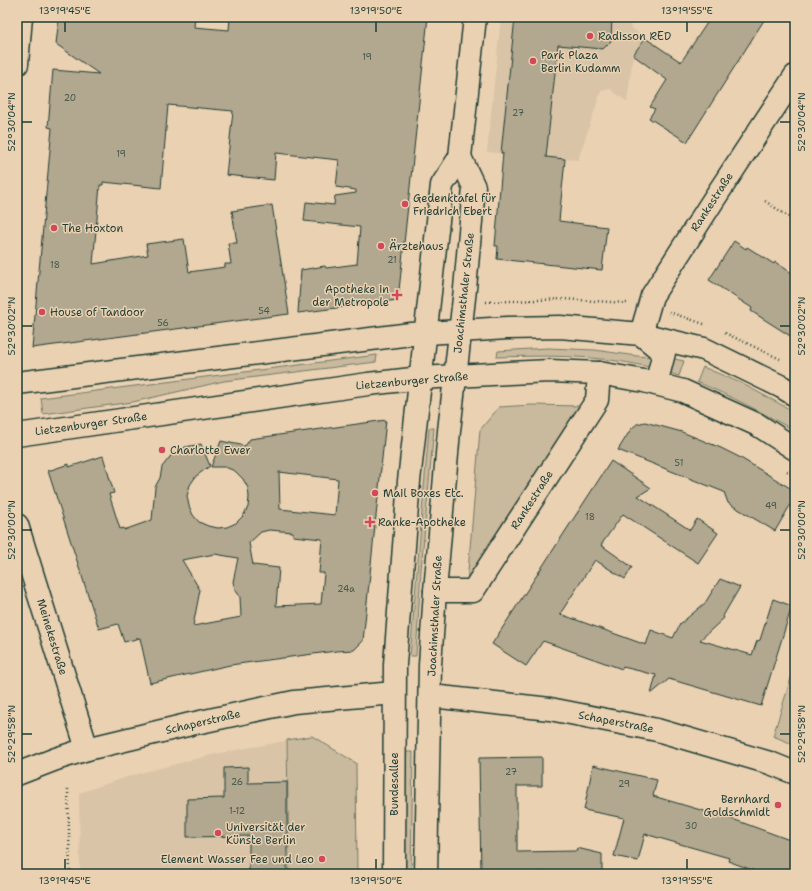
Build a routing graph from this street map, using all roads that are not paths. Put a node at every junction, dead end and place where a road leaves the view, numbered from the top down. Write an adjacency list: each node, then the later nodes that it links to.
1 (21, 17): 3 (main road)
2 (475, 17): 5 (main road)
3 (17, 64)
4 (795, 76): 8 (main road, Rankestraße)
5 (460, 157): 6 (main road, Joachimsthaler Straße); 7 (main road)
6 (460, 331): 7 (main road); 8 (main road); 10 (main road, Joachimsthaler Straße)
7 (426, 333): 11 (main road); 12 (main road)
8 (640, 334): 13 (main road); 14 (main road)
9 (599, 373): 10 (main road, Lietzenburger Straße); 13 (main road, Lietzenburger Straße); 18 (main road, Rankestraße)
10 (455, 376): 11 (main road, Lietzenburger Straße); 18 (main road, Joachimsthaler Straße)
11 (421, 378): 15 (main road, Lietzenburger Straße); 19 (main road)
12 (17, 383)
13 (656, 384): 16 (main road, Lietzenburger Straße)
14 (795, 395)
15 (17, 435)
16 (795, 448)
17 (17, 525): 21 (main road, Meinekestraße)
18 (435, 591): 20 (main road, Joachimsthaler Straße)
19 (394, 693): 21 (main road, Schaperstraße); 24 (main road, Bundesallee)
20 (431, 696): 22 (main road, Schaperstraße); 25 (main road)
21 (87, 749): 23 (main road, Schaperstraße)
22 (795, 773)
23 (17, 774)
24 (394, 874)
25 (426, 874)

